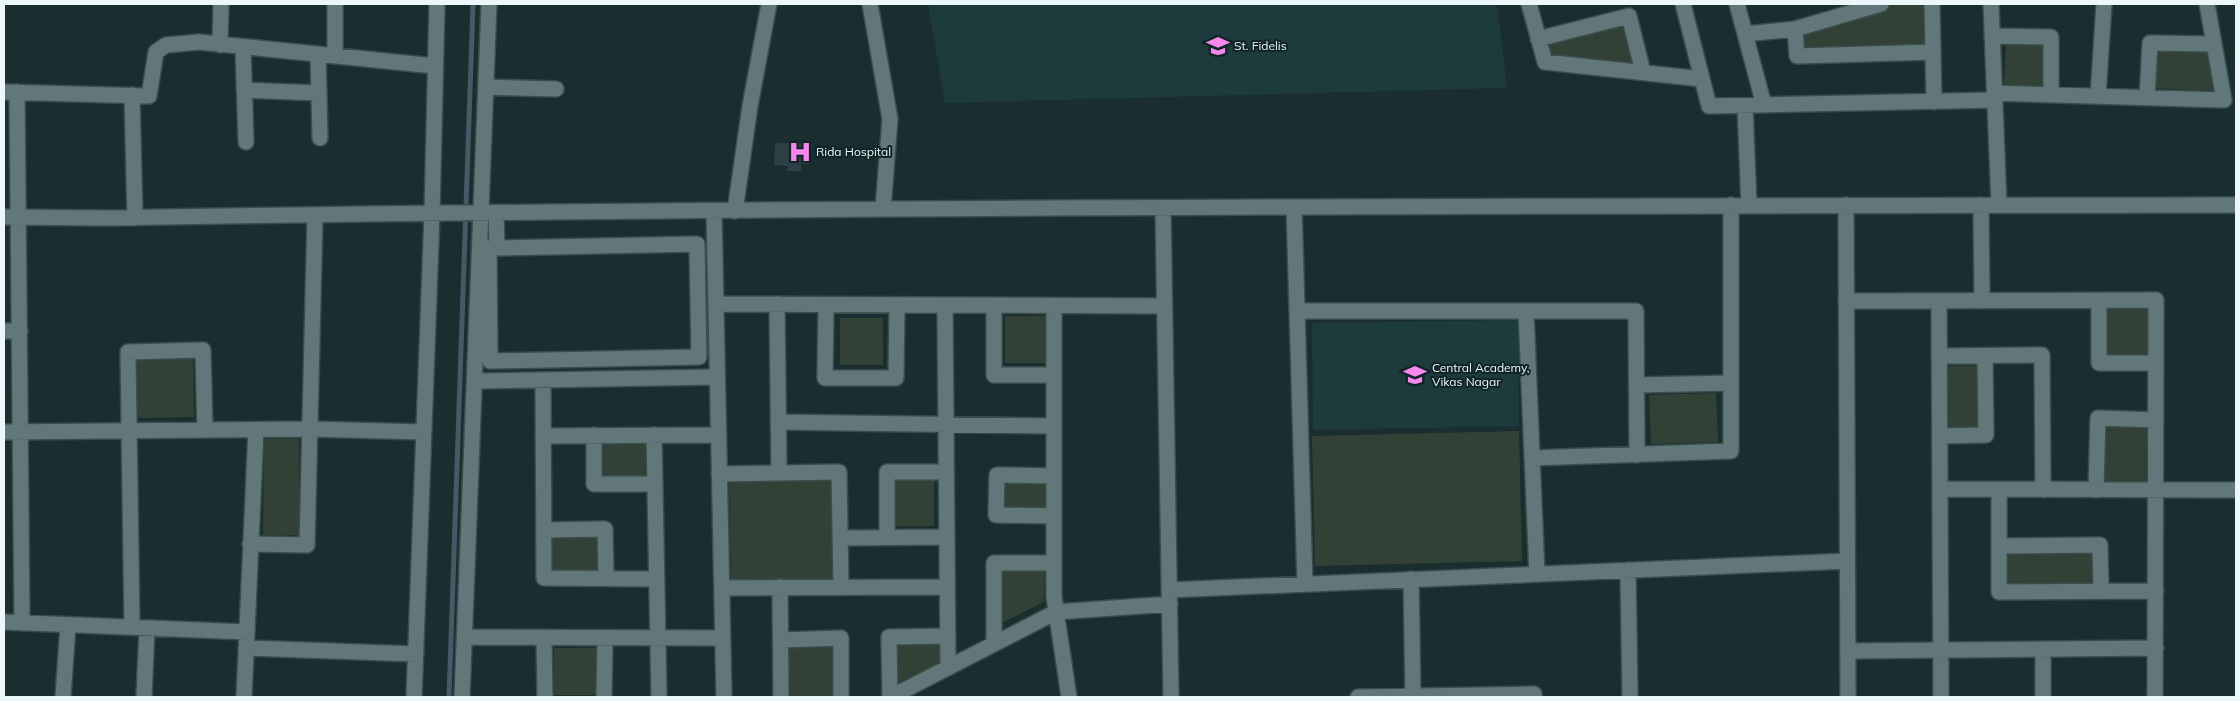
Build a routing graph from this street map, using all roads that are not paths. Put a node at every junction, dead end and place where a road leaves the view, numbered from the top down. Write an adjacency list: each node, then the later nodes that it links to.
1 (221, 4): 20 (street)
2 (335, 4): 24 (street)
3 (437, 4): 25 (street)
4 (489, 4): 28 (street)
5 (769, 4): 52 (street)
6 (870, 4): 51 (street)
7 (1529, 4): 18 (street)
8 (1683, 4): 27 (street)
9 (1737, 4): 16 (street)
10 (1881, 4): 15 (street)
11 (1932, 4): 22 (street)
12 (1991, 4): 17 (street)
13 (2104, 4): 36 (street)
14 (2207, 4): 19 (street)
15 (1795, 29): 16 (street); 22 (street)
16 (1745, 34): 39 (street)
17 (1992, 36): 34 (street); 35 (street)
18 (1538, 39): 26 (street); 26 (street)
19 (2214, 44): 37 (street); 37 (street)
20 (220, 45): 21 (street); 33 (street)
21 (243, 47): 23 (street); 30 (street)
22 (1933, 52): 38 (street)
23 (318, 54): 24 (street); 32 (street)
24 (335, 56): 25 (street)
25 (435, 66): 55 (street)
26 (1643, 72): 27 (street)
27 (1702, 79): 40 (street)
28 (486, 87): 29 (street); 54 (street)
29 (556, 89)
30 (244, 90): 32 (street); 42 (street)
31 (11, 92): 33 (street); 58 (street)
32 (319, 93): 41 (street)
33 (132, 95): 59 (street)
34 (2051, 95): 35 (street); 36 (street)
35 (1994, 96): 38 (street); 46 (street)
36 (2098, 96): 37 (street)
37 (2147, 98)
38 (1934, 102): 39 (street)
39 (1764, 105): 40 (street)
40 (1745, 106): 48 (street)
41 (320, 138)
42 (246, 142)
43 (1731, 205): 48 (street); 49 (street); 84 (street)
44 (1846, 205): 45 (street); 48 (street); 64 (street)
45 (1981, 205): 46 (street); 63 (street)
46 (1999, 205): 47 (street)
47 (2236, 205)
48 (1749, 206)
49 (1294, 207): 50 (street); 73 (street)
50 (1163, 208): 51 (street); 72 (street)
51 (883, 209): 52 (street)
52 (735, 210): 53 (street)
53 (714, 211): 54 (street); 65 (street)
54 (484, 213): 55 (street); 60 (street); 82 (street)
55 (432, 214): 56 (street); 96 (street)
56 (315, 216): 59 (street); 90 (street)
57 (4, 218): 58 (street)
58 (19, 218): 59 (street); 76 (street)
59 (135, 218)
60 (497, 248): 60 (street)
61 (2099, 300): 63 (street); 79 (street); 79 (street)
62 (1939, 301): 63 (street); 64 (street); 77 (street)
63 (1982, 301)
64 (1846, 302): 122 (street)
65 (716, 304): 66 (street); 81 (street)
66 (777, 304): 67 (street); 87 (street)
67 (826, 305): 68 (street); 68 (street)
68 (897, 305): 69 (street)
69 (944, 305): 70 (street); 88 (street)
70 (994, 306): 71 (street); 80 (street)
71 (1054, 306): 72 (street); 80 (street)
72 (1164, 306): 136 (street)
73 (1297, 311): 74 (street); 129 (street)
74 (1526, 312): 85 (street); 103 (street)
75 (4, 331): 76 (street)
76 (20, 331): 95 (street)
77 (1939, 356): 78 (street); 101 (street)
78 (1985, 356): 101 (street); 111 (street)
79 (2155, 362): 86 (street)
80 (1054, 375): 89 (street)
81 (717, 377): 83 (street); 97 (street)
82 (475, 380): 83 (street); 144 (street)
83 (543, 380): 99 (street)
84 (1731, 383): 85 (street); 102 (street)
85 (1637, 385): 102 (street)
86 (2156, 420): 112 (street); 113 (street)
87 (778, 422): 88 (street); 105 (street)
88 (946, 424): 89 (street); 104 (street)
89 (1054, 426): 107 (street)
90 (310, 429): 93 (street); 96 (street); 120 (street)
91 (130, 430): 92 (street); 92 (street); 95 (street); 141 (street)
92 (205, 430): 93 (street)
93 (256, 430): 120 (street)
94 (4, 432): 95 (street)
95 (21, 432): 139 (street)
96 (424, 432): 156 (street)
97 (718, 434): 98 (street); 106 (street)
98 (654, 435): 100 (street); 108 (street)
99 (543, 436): 100 (street); 116 (street)
100 (594, 436): 108 (street)
101 (1940, 436): 109 (street)
102 (1637, 455): 103 (street)
103 (1532, 458): 125 (street)
104 (946, 472): 117 (street); 118 (street)
105 (779, 473): 106 (street); 119 (street)
106 (720, 474): 133 (street)
107 (1054, 476): 115 (street); 115 (street)
108 (655, 484): 127 (street)
109 (1940, 489): 110 (street); 154 (street)
110 (1999, 490): 111 (street); 121 (street)
111 (2043, 490): 112 (street)
112 (2096, 490): 113 (street)
113 (2156, 490): 114 (street); 135 (street)
114 (2236, 490)
115 (1054, 516): 123 (street)
116 (544, 530): 126 (street); 126 (street)
117 (947, 536): 118 (street); 132 (street)
118 (887, 537): 119 (street)
119 (840, 538): 131 (street)
120 (250, 544): 142 (street)
121 (1999, 546): 134 (street); 134 (street)
122 (1847, 561): 124 (street); 155 (street)
123 (1054, 563): 137 (street); 150 (street)
124 (1628, 570): 125 (street); 176 (street)
125 (1537, 574): 128 (street)
126 (606, 578): 127 (street)
127 (657, 579): 147 (street)
128 (1410, 579): 129 (street); 174 (street)
129 (1305, 584): 136 (street)
130 (780, 587): 131 (street); 133 (street); 149 (street)
131 (840, 587): 132 (street)
132 (947, 587): 143 (street)
133 (722, 588): 148 (street)
134 (2101, 591): 135 (street)
135 (2156, 591): 152 (street)
136 (1169, 597): 137 (street); 172 (street)
137 (1056, 612): 150 (street); 171 (street)
138 (4, 622): 139 (street)
139 (22, 623): 140 (street)
140 (68, 625): 141 (street); 159 (street)
141 (139, 628): 142 (street); 160 (street)
142 (247, 632): 151 (street)
143 (948, 636): 157 (street); 170 (street)
144 (465, 637): 145 (street); 163 (street)
145 (544, 638): 146 (street); 164 (street)
146 (605, 638): 147 (street); 165 (street)
147 (658, 638): 148 (street); 166 (street)
148 (723, 638): 167 (street)
149 (780, 640): 168 (street); 169 (street)
150 (994, 644): 157 (street)
151 (246, 648): 156 (street); 161 (street)
152 (2156, 648): 153 (street); 180 (street)
153 (2043, 649): 154 (street); 179 (street)
154 (1941, 650): 155 (street); 178 (street)
155 (1848, 651): 177 (street)
156 (416, 654): 162 (street)
157 (948, 668): 170 (street)
158 (1469, 696): 174 (street); 175 (street)
159 (63, 697)
160 (144, 697)
161 (244, 697)
162 (414, 697)
163 (462, 697)
164 (545, 697)
165 (604, 697)
166 (659, 697)
167 (724, 697)
168 (781, 697)
169 (841, 697)
170 (891, 697)
171 (1069, 697)
172 (1171, 697)
173 (1358, 697): 174 (street)
174 (1413, 697)
175 (1534, 697)
176 (1630, 697)
177 (1848, 697)
178 (1941, 697)
179 (2043, 697)
180 (2156, 697)

